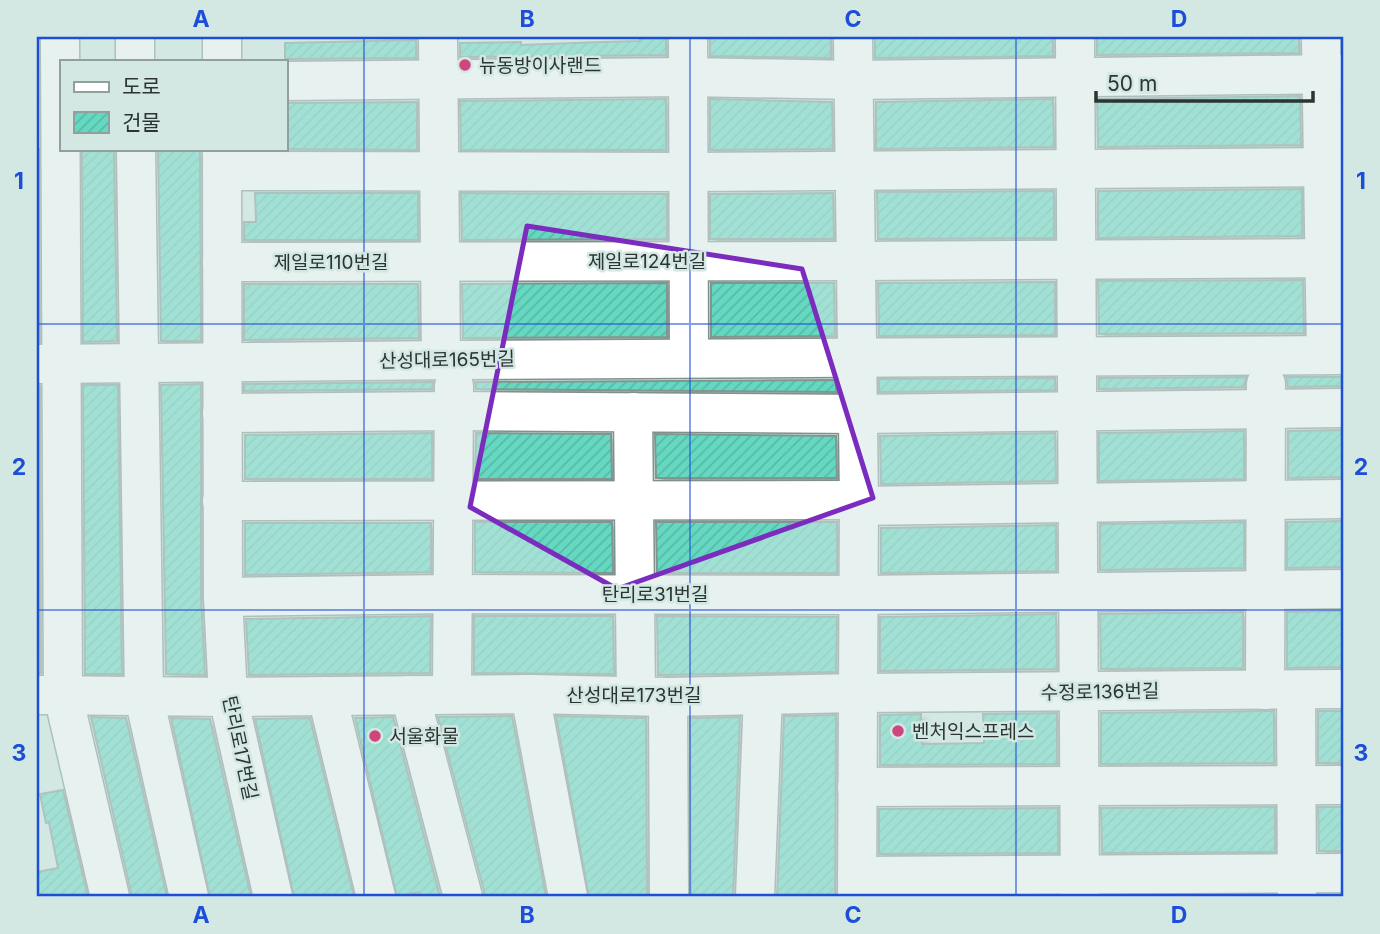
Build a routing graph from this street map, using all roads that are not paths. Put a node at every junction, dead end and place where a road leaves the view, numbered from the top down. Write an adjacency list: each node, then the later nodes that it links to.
1 (60, 37): 38 (street)
2 (135, 37): 9 (street)
3 (222, 37): 10 (street)
4 (438, 37): 14 (street)
5 (688, 37): 12 (street)
6 (853, 37): 15 (street)
7 (1075, 37): 13 (street)
8 (1321, 37): 11 (street)
9 (135, 60)
10 (222, 60)
11 (1332, 74): 13 (street); 19 (street)
12 (687, 77): 14 (street); 15 (street); 23 (street)
13 (1074, 78): 15 (street); 20 (street)
14 (437, 80): 16 (street); 21 (street)
15 (853, 80): 22 (street)
16 (287, 81)
17 (136, 150): 37 (street)
18 (222, 160): 21 (street); 28 (street)
19 (1333, 167): 20 (street); 24 (street)
20 (1076, 168): 22 (street); 25 (street)
21 (438, 171): 23 (street); 29 (street)
22 (854, 171): 23 (street); 27 (street)
23 (688, 172): 26 (street)
24 (1334, 258): 25 (street, 제일로124번길); 30 (street)
25 (1077, 259): 27 (street, 제일로124번길); 32 (street)
26 (688, 261): 27 (street, 제일로124번길); 29 (street, 제일로124번길); 33 (street)
27 (856, 261): 34 (street)
28 (222, 262): 29 (street, 제일로110번길); 36 (street)
29 (439, 262): 35 (street)
30 (1335, 355): 31 (street, 산성대로165번길)
31 (1266, 356): 32 (street, 산성대로165번길); 40 (street)
32 (1077, 357): 34 (street, 산성대로165번길); 41 (street)
33 (689, 358): 34 (street, 산성대로165번길); 35 (street, 산성대로165번길)
34 (857, 359): 45 (street)
35 (448, 360): 36 (street, 산성대로165번길); 42 (street)
36 (222, 362): 37 (street, 산성대로165번길); 44 (street, 탄리로17번길)
37 (139, 363): 38 (street, 산성대로165번길); 69 (street)
38 (49, 364): 66 (street)
39 (1343, 408): 40 (street)
40 (1266, 409): 41 (street); 47 (street)
41 (1077, 410): 45 (street); 51 (street)
42 (454, 411): 43 (street); 44 (street); 50 (street)
43 (634, 412): 45 (street); 49 (street)
44 (222, 413): 48 (street, 탄리로17번길)
45 (857, 414): 52 (street)
46 (1343, 499): 47 (street)
47 (1266, 500): 51 (street); 54 (street)
48 (222, 501): 50 (street); 59 (street, 탄리로17번길)
49 (635, 501): 50 (street); 52 (street); 57 (street)
50 (453, 502): 56 (street)
51 (1078, 502): 52 (street); 55 (street)
52 (859, 503): 58 (street)
53 (1343, 589): 54 (street, 탄리로31번길)
54 (1266, 590): 55 (street, 탄리로31번길); 61 (street)
55 (1078, 592): 58 (street, 탄리로31번길); 62 (street)
56 (452, 594): 57 (street, 탄리로31번길); 59 (street); 64 (street)
57 (635, 594): 58 (street, 탄리로31번길); 71 (street)
58 (859, 595): 63 (street)
59 (223, 597): 72 (street, 탄리로17번길)
60 (1343, 689): 61 (street, 수정로136번길)
61 (1281, 690): 62 (street, 수정로136번길); 73 (street)
62 (1079, 692): 63 (street, 수정로136번길); 75 (street)
63 (857, 693): 68 (street, 산성대로173번길); 76 (street)
64 (452, 694): 65 (street, 산성대로173번길); 67 (street, 산성대로173번길)
65 (530, 694): 71 (street, 산성대로173번길); 86 (street)
66 (50, 695): 69 (street, 산성대로173번길); 81 (street)
67 (410, 695): 70 (street, 산성대로173번길); 85 (street)
68 (763, 695): 71 (street, 산성대로173번길); 88 (street)
69 (144, 696): 72 (street, 산성대로173번길); 82 (street)
70 (327, 696): 72 (street, 산성대로173번길); 84 (street)
71 (652, 696): 87 (street)
72 (228, 697): 83 (street, 탄리로17번길)
73 (1297, 785): 74 (street); 75 (street); 80 (street)
74 (1343, 785)
75 (1080, 786): 76 (street); 79 (street)
76 (857, 787): 78 (street)
77 (1343, 873): 80 (street)
78 (857, 886): 79 (street)
79 (1080, 886): 80 (street)
80 (1297, 886)
81 (110, 897)
82 (189, 897)
83 (273, 897)
84 (376, 897)
85 (463, 897)
86 (568, 897)
87 (669, 897)
88 (755, 897)

